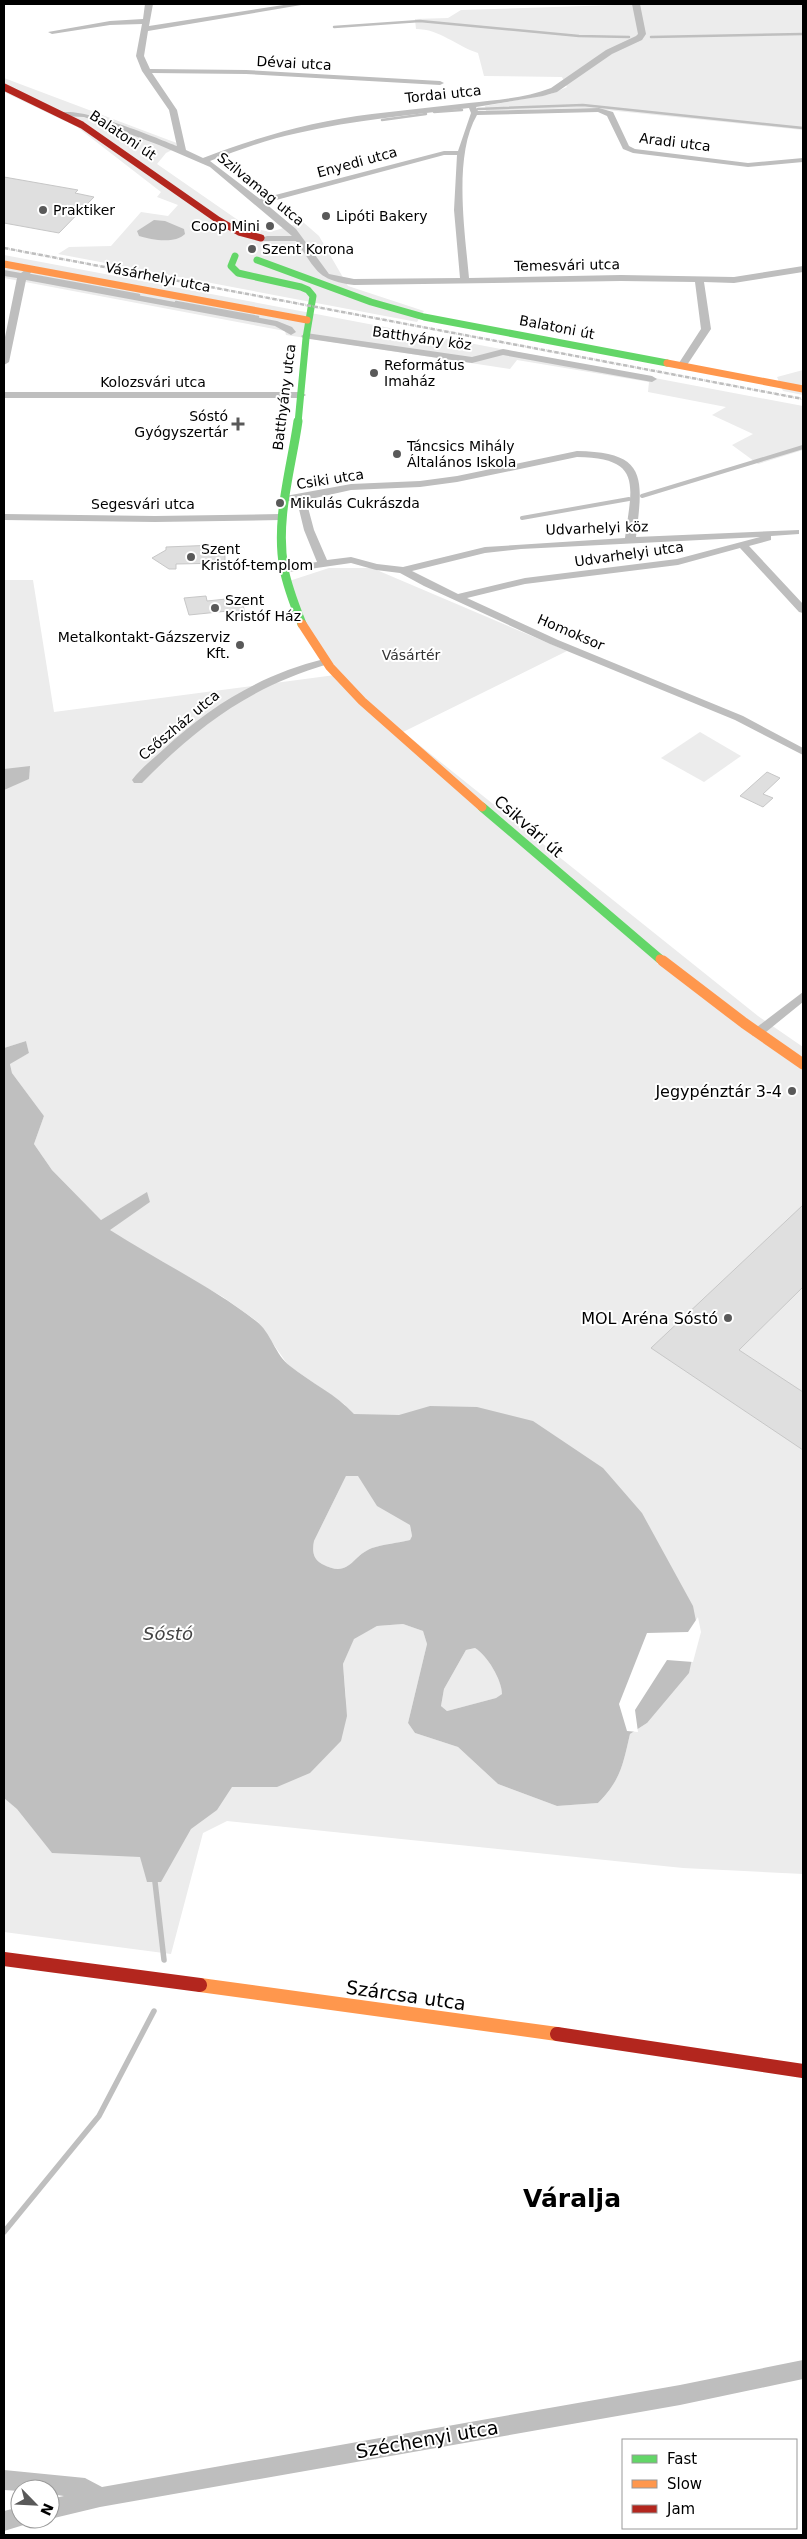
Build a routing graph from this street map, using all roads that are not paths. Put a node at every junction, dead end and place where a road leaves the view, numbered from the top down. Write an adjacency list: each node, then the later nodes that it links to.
1 (149, 4): 4 (street)
2 (303, 4): 4 (street)
3 (636, 4): 9 (street, Tordai utca)
4 (145, 25): 5 (street); 6 (street)
5 (52, 32)
6 (146, 71): 7 (street, Dévai utca); 12 (street)
7 (440, 83)
8 (4, 87): 11 (street, Balatoni út)
9 (471, 105): 10 (street); 14 (street, Tordai utca)
10 (475, 114): 13 (street); 15 (street, Aradi utca)
11 (65, 115): 12 (street, Szilvamag utca); 17 (street, Balatoni út)
12 (182, 152): 14 (street, Szilvamag utca)
13 (461, 153): 16 (street, Enyedi utca); 32 (street)
14 (199, 160): 16 (street, Szilvamag utca)
15 (803, 160)
16 (260, 202): 19 (street, Szilvamag utca)
17 (218, 220): 18 (street, Balatoni út); 20 (street, Balatoni út)
18 (264, 238): 19 (street, Szilvamag utca); 21 (street, Balatoni út); 22 (street)
19 (296, 238): 21 (street, Szilvamag utca); 30 (street, Szilvamag utca)
20 (230, 239)
21 (276, 253): 23 (street); 29 (street, Balatoni út)
22 (235, 256): 23 (street, Balatoni út); 28 (street, Batthyány utca)
23 (255, 260): 28 (street); 29 (street, Balatoni út)
24 (4, 264): 27 (street, Vásárhelyi utca)
25 (803, 269): 31 (street, Temesvári utca)
26 (4, 273): 27 (street)
27 (26, 273): 33 (street, Vásárhelyi utca); 34 (street); 36 (street)
28 (249, 275): 33 (street, Batthyány utca)
29 (310, 278): 37 (street, Balatoni út)
30 (331, 278): 32 (street, Temesvári utca)
31 (699, 279): 32 (street, Temesvári utca); 37 (street)
32 (465, 281)
33 (307, 320): 35 (street, Batthyány utca)
34 (291, 332)
35 (306, 336): 38 (street, Batthyány köz); 41 (street, Batthyány utca)
36 (4, 362)
37 (682, 366): 39 (street, Balatoni út)
38 (652, 379)
39 (803, 388)
40 (4, 394): 41 (street, Kolozsvári utca)
41 (301, 396): 42 (street, Batthyány utca)
42 (284, 499): 43 (street, Csiki utca); 45 (street, Batthyány utca)
43 (301, 499): 47 (street, Csiki utca); 49 (street)
44 (4, 517): 45 (street, Segesvári utca)
45 (281, 517): 50 (street, Batthyány utca)
46 (799, 532): 47 (street, Udvarhelyi köz); 48 (street, Udvarhelyi utca)
47 (630, 541): 51 (street, Udvarhelyi köz)
48 (743, 546): 52 (street, Udvarhelyi utca); 53 (street)
49 (323, 562): 50 (street, Homoksor); 51 (street, Homoksor)
50 (282, 570): 54 (street, Csikvári út)
51 (403, 570): 52 (street, Homoksor)
52 (457, 597): 55 (street, Homoksor)
53 (803, 610)
54 (324, 662): 56 (street, Csőszház utca); 58 (street, Csikvári út)
55 (803, 752)
56 (138, 780)
57 (803, 996): 58 (street)
58 (757, 1033): 59 (street, Csikvári út)
59 (803, 1064)
60 (4, 1959): 61 (street, Szárcsa utca)
61 (803, 2071)
62 (803, 2369): 64 (street, Széchenyi utca)
63 (4, 2480): 64 (street)
64 (100, 2497): 65 (street, Széchenyi utca)
65 (60, 2507)

